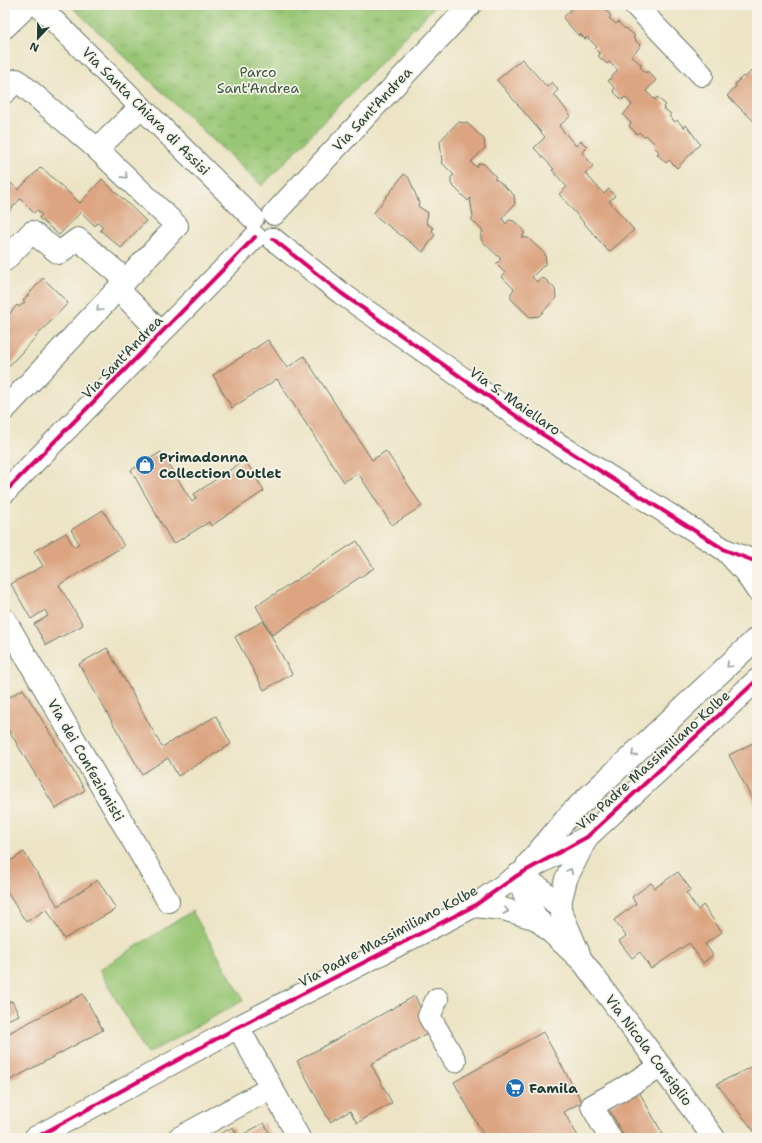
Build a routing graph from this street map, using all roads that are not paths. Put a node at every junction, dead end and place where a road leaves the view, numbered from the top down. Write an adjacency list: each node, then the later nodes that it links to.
1 (28, 5): 5 (street)
2 (38, 5): 8 (street, Via Santa Chiara di Assisi)
3 (470, 5): 10 (street, Via Sant'Andrea)
4 (635, 5): 6 (street)
5 (5, 27)
6 (702, 75)
7 (5, 92): 9 (street)
8 (141, 107): 9 (street); 10 (street, Via Santa Chiara di Assisi)
9 (97, 149): 12 (street, one-way to 12)
10 (264, 227): 13 (street, Via Sant'Andrea); 16 (street, Via S. Maiellaro)
11 (5, 260): 12 (street)
12 (122, 285): 13 (street); 14 (street, one-way to 14)
13 (161, 333): 15 (street, Via Sant'Andrea)
14 (5, 409)
15 (5, 492)
16 (725, 550): 17 (street, Via S. Maiellaro); 18 (street, Via S. Maiellaro)
17 (757, 562)
18 (757, 590)
19 (5, 620): 24 (street, Via dei Confezionisti)
20 (757, 638): 23 (street, Via Padre Massimiliano Kolbe, one-way to 23)
21 (757, 680): 22 (street, Via Padre Massimiliano Kolbe)
22 (588, 837): 23 (street, Via Padre Massimiliano Kolbe); 26 (street, one-way to 22)
23 (518, 875): 25 (street, Via Padre Massimiliano Kolbe); 26 (street, Via Nicola Consiglio); 27 (street, Via Nicola Consiglio)
24 (168, 901)
25 (474, 906): 27 (street, Via Nicola Consiglio, one-way to 27); 30 (street, Via Padre Massimiliano Kolbe)
26 (559, 907): 28 (street, Via Nicola Consiglio)
27 (537, 919): 28 (street, Via Nicola Consiglio)
28 (583, 962): 32 (street, Via Nicola Consiglio)
29 (437, 999): 31 (street)
30 (238, 1027): 33 (street); 34 (street, Via Padre Massimiliano Kolbe)
31 (456, 1061)
32 (661, 1067): 37 (street); 38 (street, Via Nicola Consiglio)
33 (271, 1088): 35 (street); 36 (street)
34 (35, 1138)
35 (179, 1138)
36 (299, 1138)
37 (610, 1138)
38 (714, 1138)

